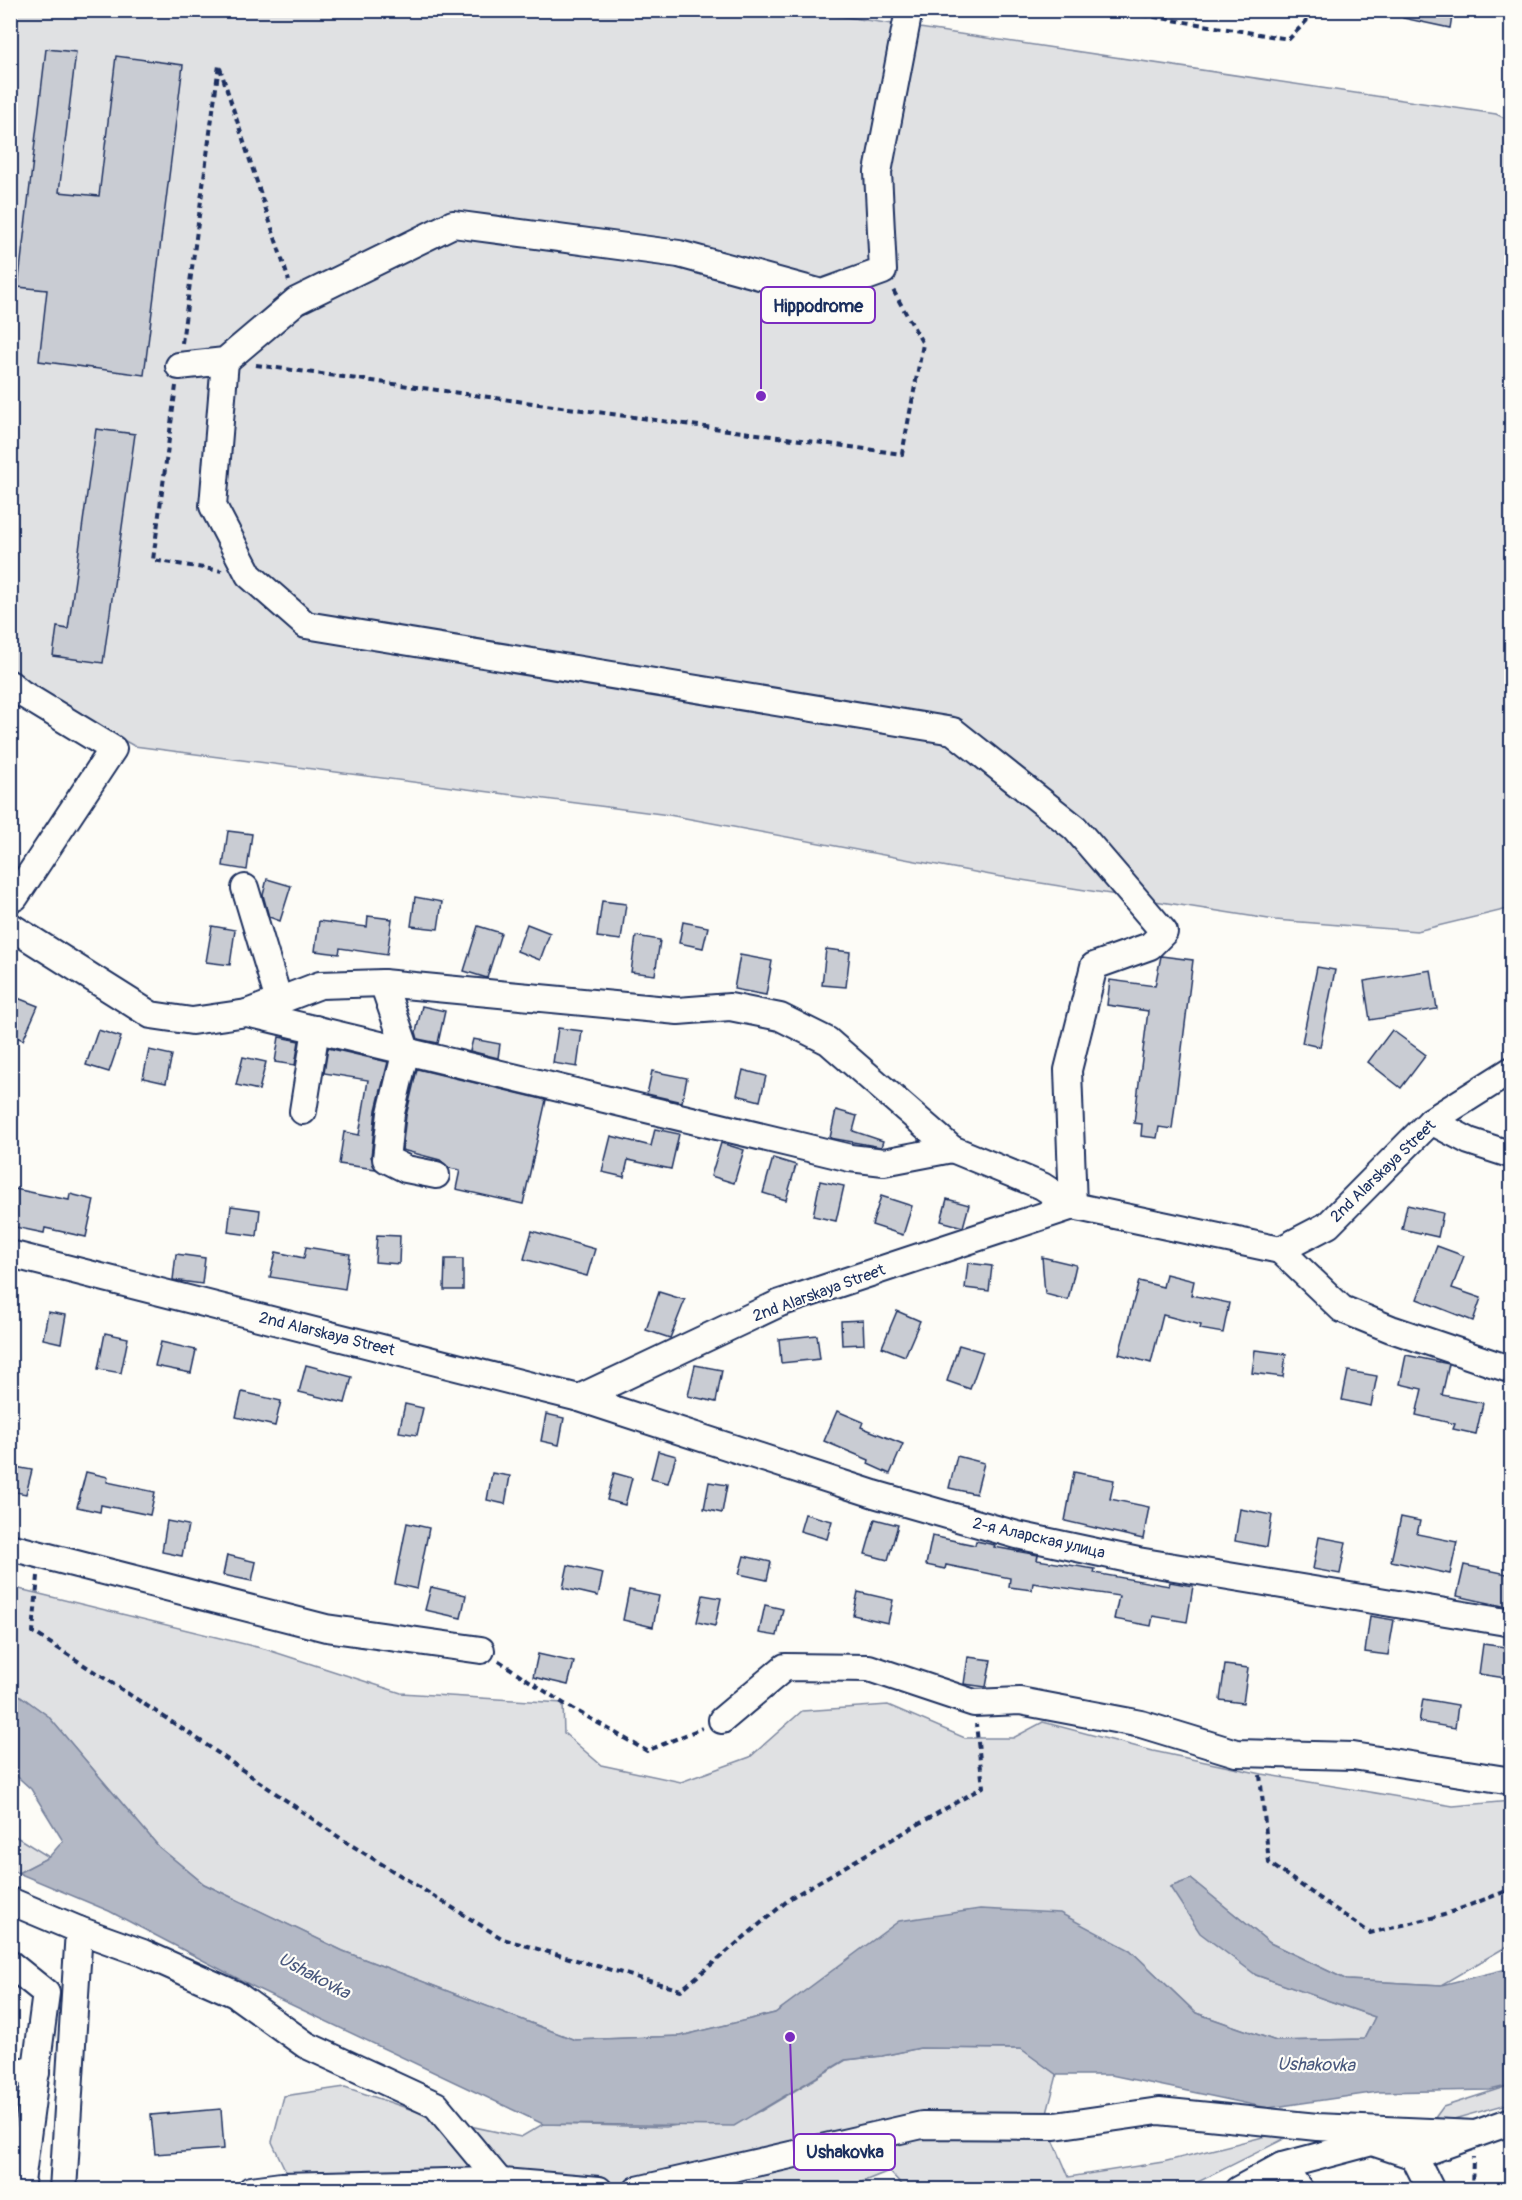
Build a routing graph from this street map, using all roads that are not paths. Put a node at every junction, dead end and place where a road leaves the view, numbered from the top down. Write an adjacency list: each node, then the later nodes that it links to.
1 (909, 10): 2 (street)
2 (225, 361): 3 (street); 19 (street)
3 (179, 366)
4 (10, 684): 6 (street)
5 (245, 888): 9 (street)
6 (10, 898)
7 (10, 926): 10 (street)
8 (383, 982): 9 (street); 12 (street); 16 (street)
9 (279, 1001): 10 (street)
10 (247, 1013): 11 (street)
11 (316, 1029): 12 (street); 14 (street)
12 (406, 1050): 16 (street); 18 (street)
13 (1512, 1070): 15 (street, 2nd Alarskaya Street)
14 (303, 1111)
15 (1431, 1121): 17 (street); 20 (street, 2nd Alarskaya Street)
16 (952, 1149): 19 (street)
17 (1512, 1155)
18 (436, 1175)
19 (1073, 1206): 20 (street); 23 (street, 2nd Alarskaya Street)
20 (1280, 1250): 22 (street)
21 (10, 1254): 23 (street, 2nd Alarskaya Street)
22 (1512, 1370)
23 (579, 1398): 25 (street, 2-я Аларская улица)
24 (10, 1547): 26 (street)
25 (1512, 1623)
26 (481, 1650)
27 (722, 1720): 28 (street)
28 (1512, 1781)
29 (10, 1901): 30 (street)
30 (79, 1930): 38 (street); 40 (street)
31 (10, 1964): 33 (street)
32 (10, 2070): 33 (street)
33 (36, 2073): 39 (street)
34 (1512, 2121): 35 (street)
35 (1475, 2134): 36 (street); 43 (street)
36 (1414, 2156): 37 (street); 46 (street)
37 (1282, 2166): 44 (street); 45 (street)
38 (500, 2182): 41 (street); 42 (street)
39 (21, 2190)
40 (63, 2190)
41 (251, 2190)
42 (599, 2190)
43 (637, 2190)
44 (1238, 2190)
45 (1299, 2190)
46 (1431, 2190)

